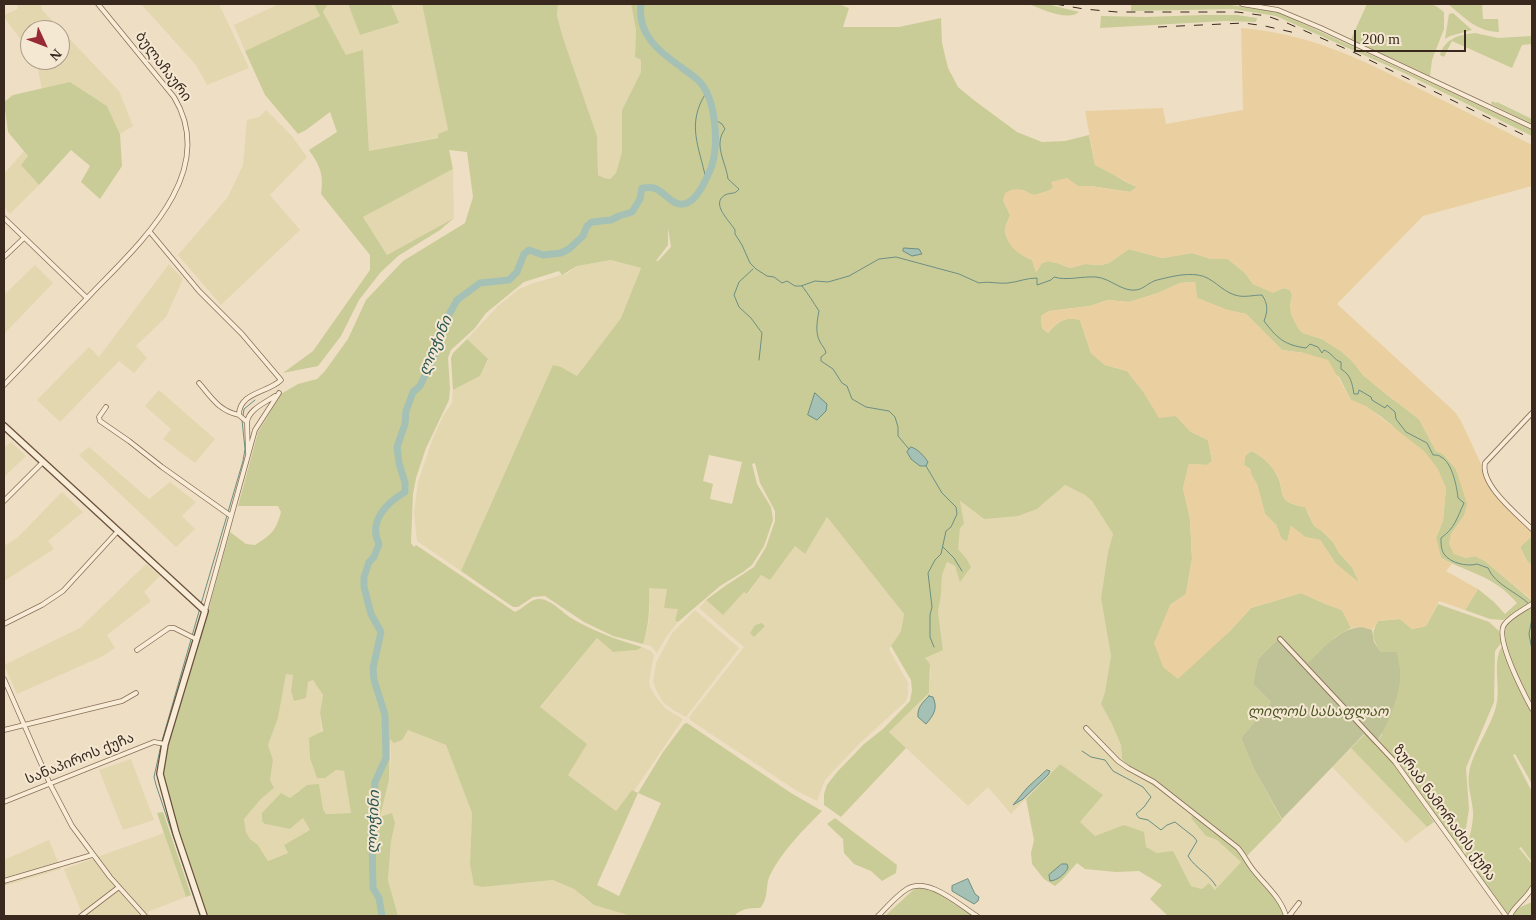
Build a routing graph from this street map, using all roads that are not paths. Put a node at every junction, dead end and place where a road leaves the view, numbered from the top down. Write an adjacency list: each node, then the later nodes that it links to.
1 (98, 4): 5 (street, ბულაჩაური)
2 (1242, 4): 3 (street)
3 (1532, 127)
4 (4, 218): 6 (street)
5 (150, 232): 8 (street, ბულაჩაური); 13 (street)
6 (24, 238): 7 (street); 8 (street)
7 (4, 257)
8 (87, 298): 10 (street, ბულაჩაური)
9 (199, 383): 13 (street)
10 (4, 385)
11 (106, 408): 19 (street)
12 (1532, 413): 20 (street)
13 (239, 415): 14 (street)
14 (247, 422): 16 (street); 16 (street)
15 (4, 426): 17 (street)
16 (248, 453): 19 (street)
17 (42, 463): 18 (street); 21 (street)
18 (4, 501)
19 (231, 516): 23 (street)
20 (1532, 530)
21 (118, 531): 23 (street); 24 (street)
22 (1532, 604): 30 (street)
23 (204, 611): 25 (street)
24 (4, 624)
25 (196, 639): 27 (street); 34 (street)
26 (1280, 639): 48 (street, ზურაბ ნამორაძის ქუჩა)
27 (137, 650)
28 (4, 679): 31 (street)
29 (136, 692): 31 (street)
30 (1532, 709)
31 (24, 726): 33 (street); 35 (street)
32 (1086, 728): 47 (street)
33 (4, 730)
34 (165, 744): 35 (street, სანაპიროს ქუჩა); 44 (street)
35 (50, 784): 36 (street, სანაპიროს ქუჩა); 37 (street)
36 (4, 802)
37 (92, 855): 38 (street); 39 (street)
38 (4, 881)
39 (119, 887): 42 (street); 43 (street)
40 (1532, 888): 49 (street)
41 (1299, 903): 47 (street)
42 (81, 916)
43 (145, 916)
44 (204, 916)
45 (878, 916): 46 (street)
46 (977, 916)
47 (1288, 916)
48 (1506, 916)
49 (1510, 916)

